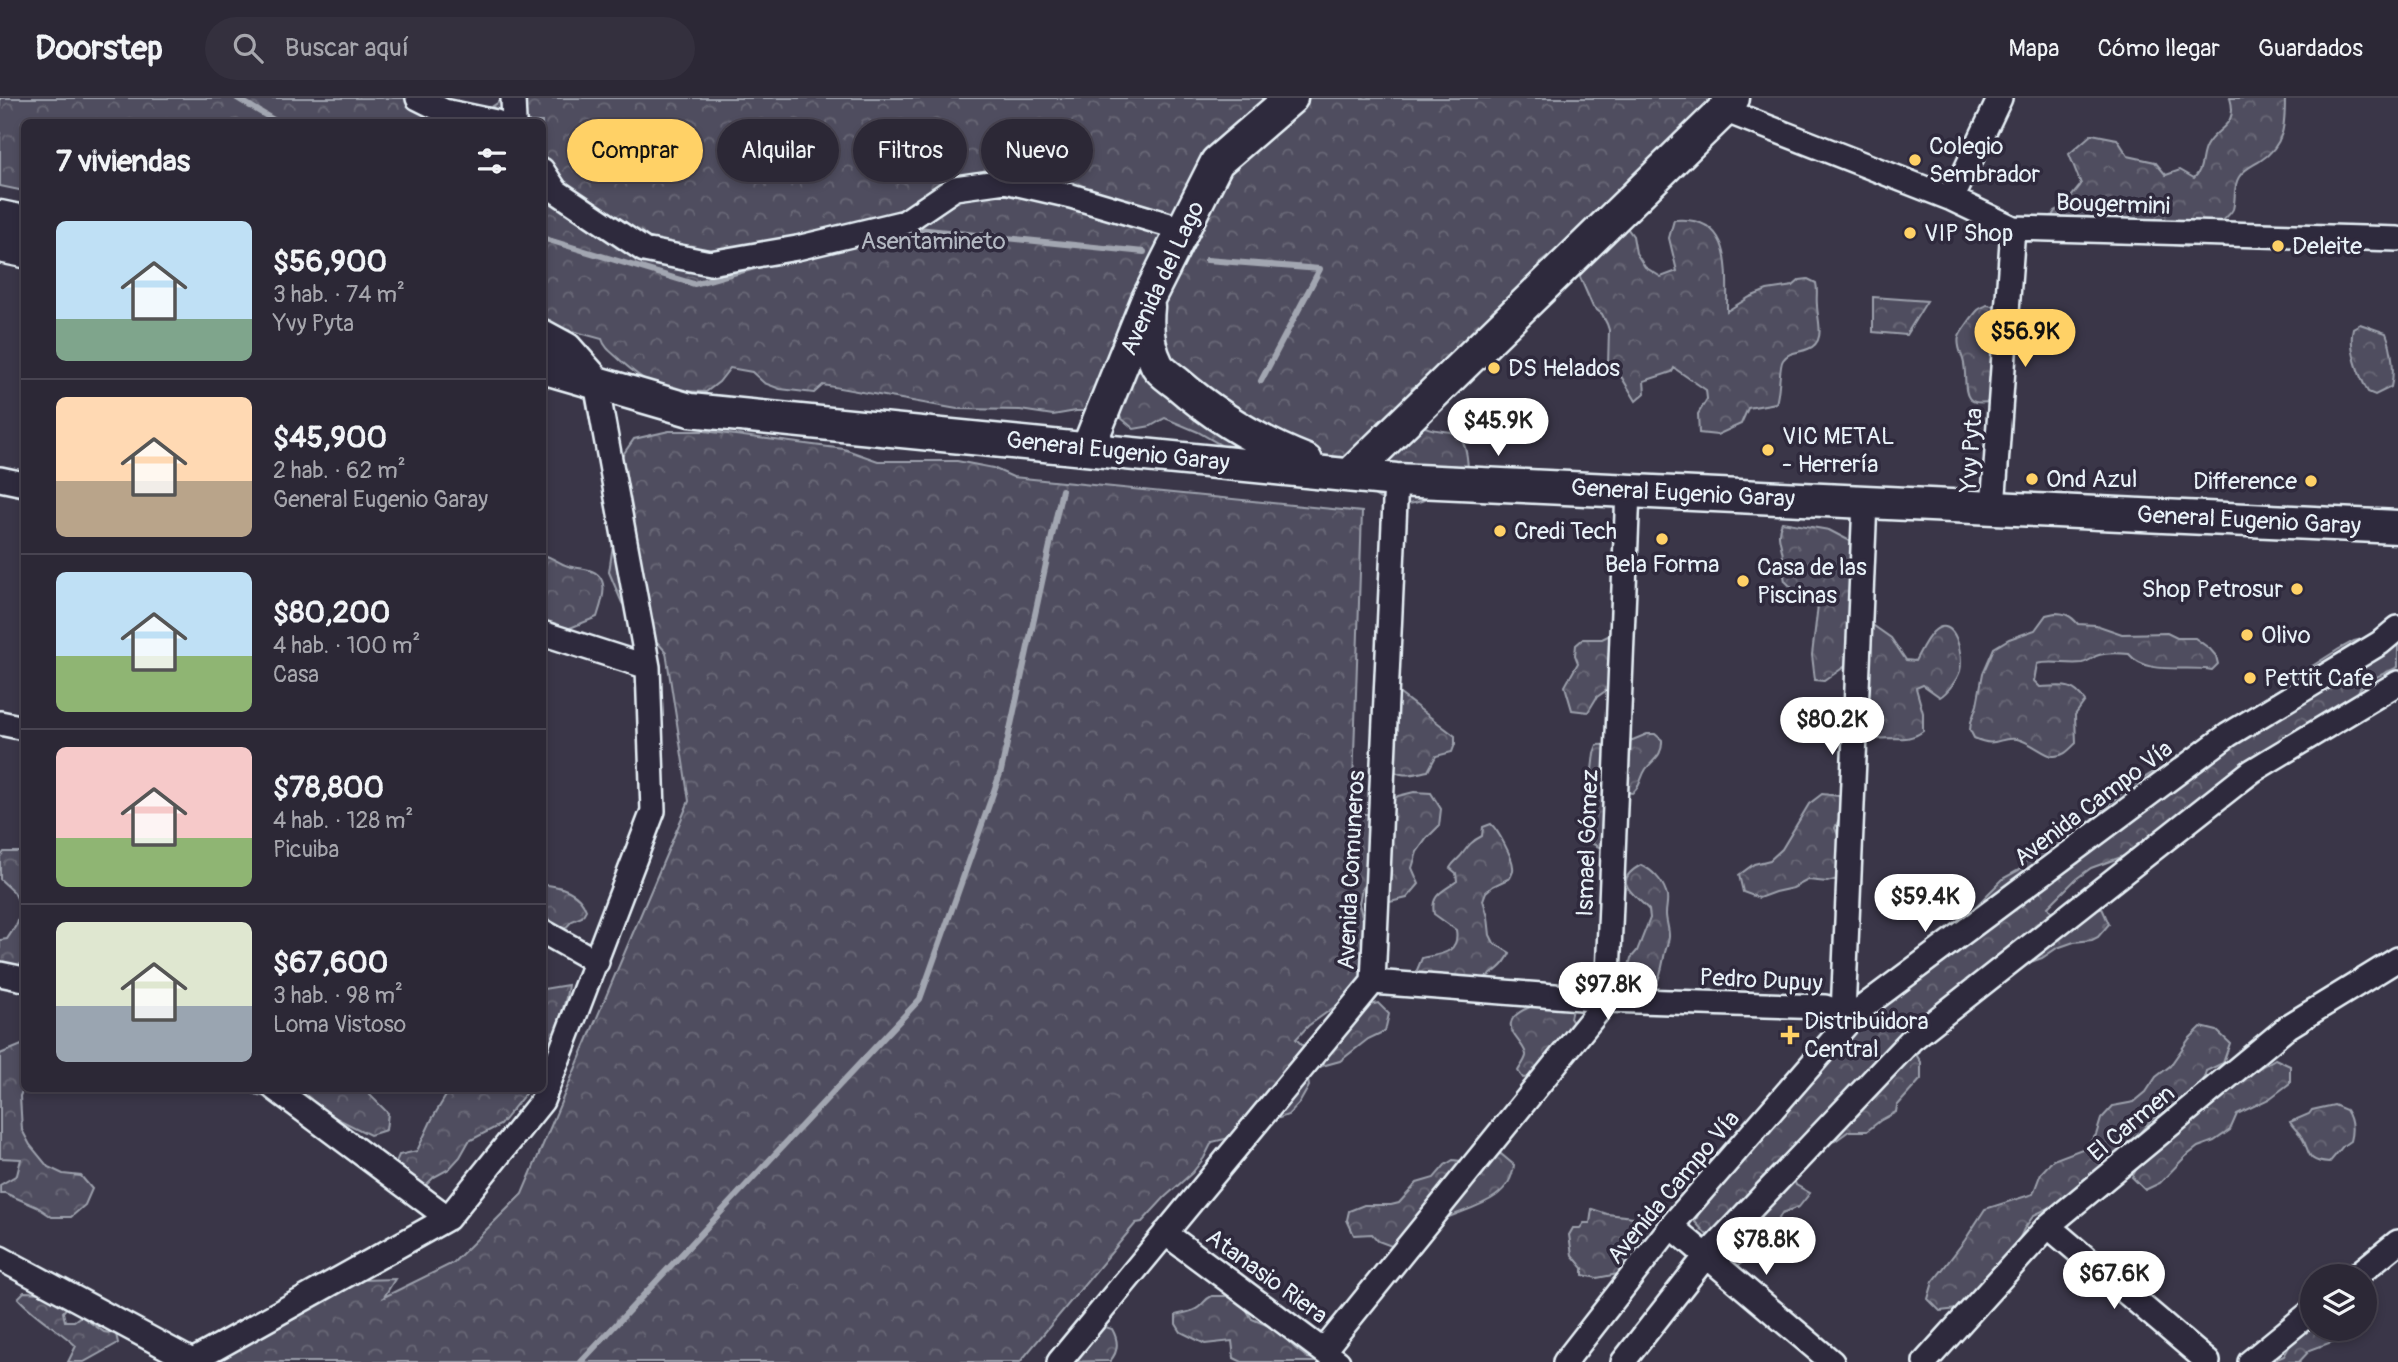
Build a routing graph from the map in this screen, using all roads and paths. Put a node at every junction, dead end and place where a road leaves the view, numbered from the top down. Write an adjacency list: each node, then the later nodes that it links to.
1 (418, 98): 6 (street)
2 (513, 98): 7 (street)
3 (1291, 98): 13 (street, Avenida del Lago)
4 (2000, 98): 9 (street)
5 (1729, 104): 9 (street, Bougermini); 22 (street)
6 (482, 119)
7 (514, 119)
8 (546, 176): 13 (street)
9 (1952, 199): 12 (street, Bougermini)
10 (0, 217): 11 (street)
11 (21, 221)
12 (2013, 228): 14 (street, Bougermini); 28 (street, Yvy Pyta)
13 (1183, 229): 17 (street, Avenida del Lago)
14 (2398, 239)
15 (0, 246): 16 (street)
16 (21, 250)
17 (1148, 299): 21 (street, Avenida del Lago); 22 (street)
18 (546, 338): 20 (street)
19 (546, 368): 20 (street, General Eugenio Garay)
20 (596, 383): 21 (street, General Eugenio Garay); 32 (street)
21 (1088, 448): 22 (street, General Eugenio Garay)
22 (1344, 474): 24 (street, General Eugenio Garay)
23 (0, 479): 25 (street)
24 (1395, 480): 26 (street, General Eugenio Garay); 41 (street, Avenida Comuneros)
25 (21, 483)
26 (1628, 491): 27 (street, General Eugenio Garay); 42 (street, Ismael Gómez)
27 (1865, 502): 28 (street, General Eugenio Garay); 43 (street)
28 (1993, 508): 29 (street, General Eugenio Garay)
29 (2398, 527)
30 (2398, 628): 43 (street, Avenida Campo Vía)
31 (546, 634): 32 (street)
32 (648, 667): 38 (street)
33 (2398, 683): 52 (street)
34 (0, 723): 35 (street)
35 (21, 727)
36 (546, 933): 38 (street)
37 (2398, 959): 49 (street, El Carmen)
38 (597, 962): 44 (street)
39 (0, 974): 40 (street)
40 (21, 978)
41 (1373, 982): 42 (street, Pedro Dupuy); 50 (street, Avenida Comuneros)
42 (1607, 1000): 43 (street, Pedro Dupuy); 56 (street)
43 (1847, 1016): 48 (street, Avenida Campo Vía)
44 (546, 1091)
45 (279, 1092): 47 (street)
46 (546, 1092): 47 (street)
47 (448, 1218): 57 (street)
48 (1671, 1226): 52 (street); 59 (street, Avenida Campo Vía)
49 (2048, 1226): 62 (street, El Carmen); 63 (street)
50 (1165, 1233): 56 (street, Atanasio Riera); 58 (street, Avenida Comuneros)
51 (2398, 1242): 54 (street)
52 (1706, 1256): 60 (street); 61 (street)
53 (0, 1258): 57 (street)
54 (2371, 1264)
55 (2300, 1321): 64 (street)
56 (1331, 1356)
57 (191, 1362)
58 (1059, 1362)
59 (1565, 1362)
60 (1623, 1362)
61 (1832, 1362)
62 (1925, 1362)
63 (2208, 1362)
64 (2250, 1362)

